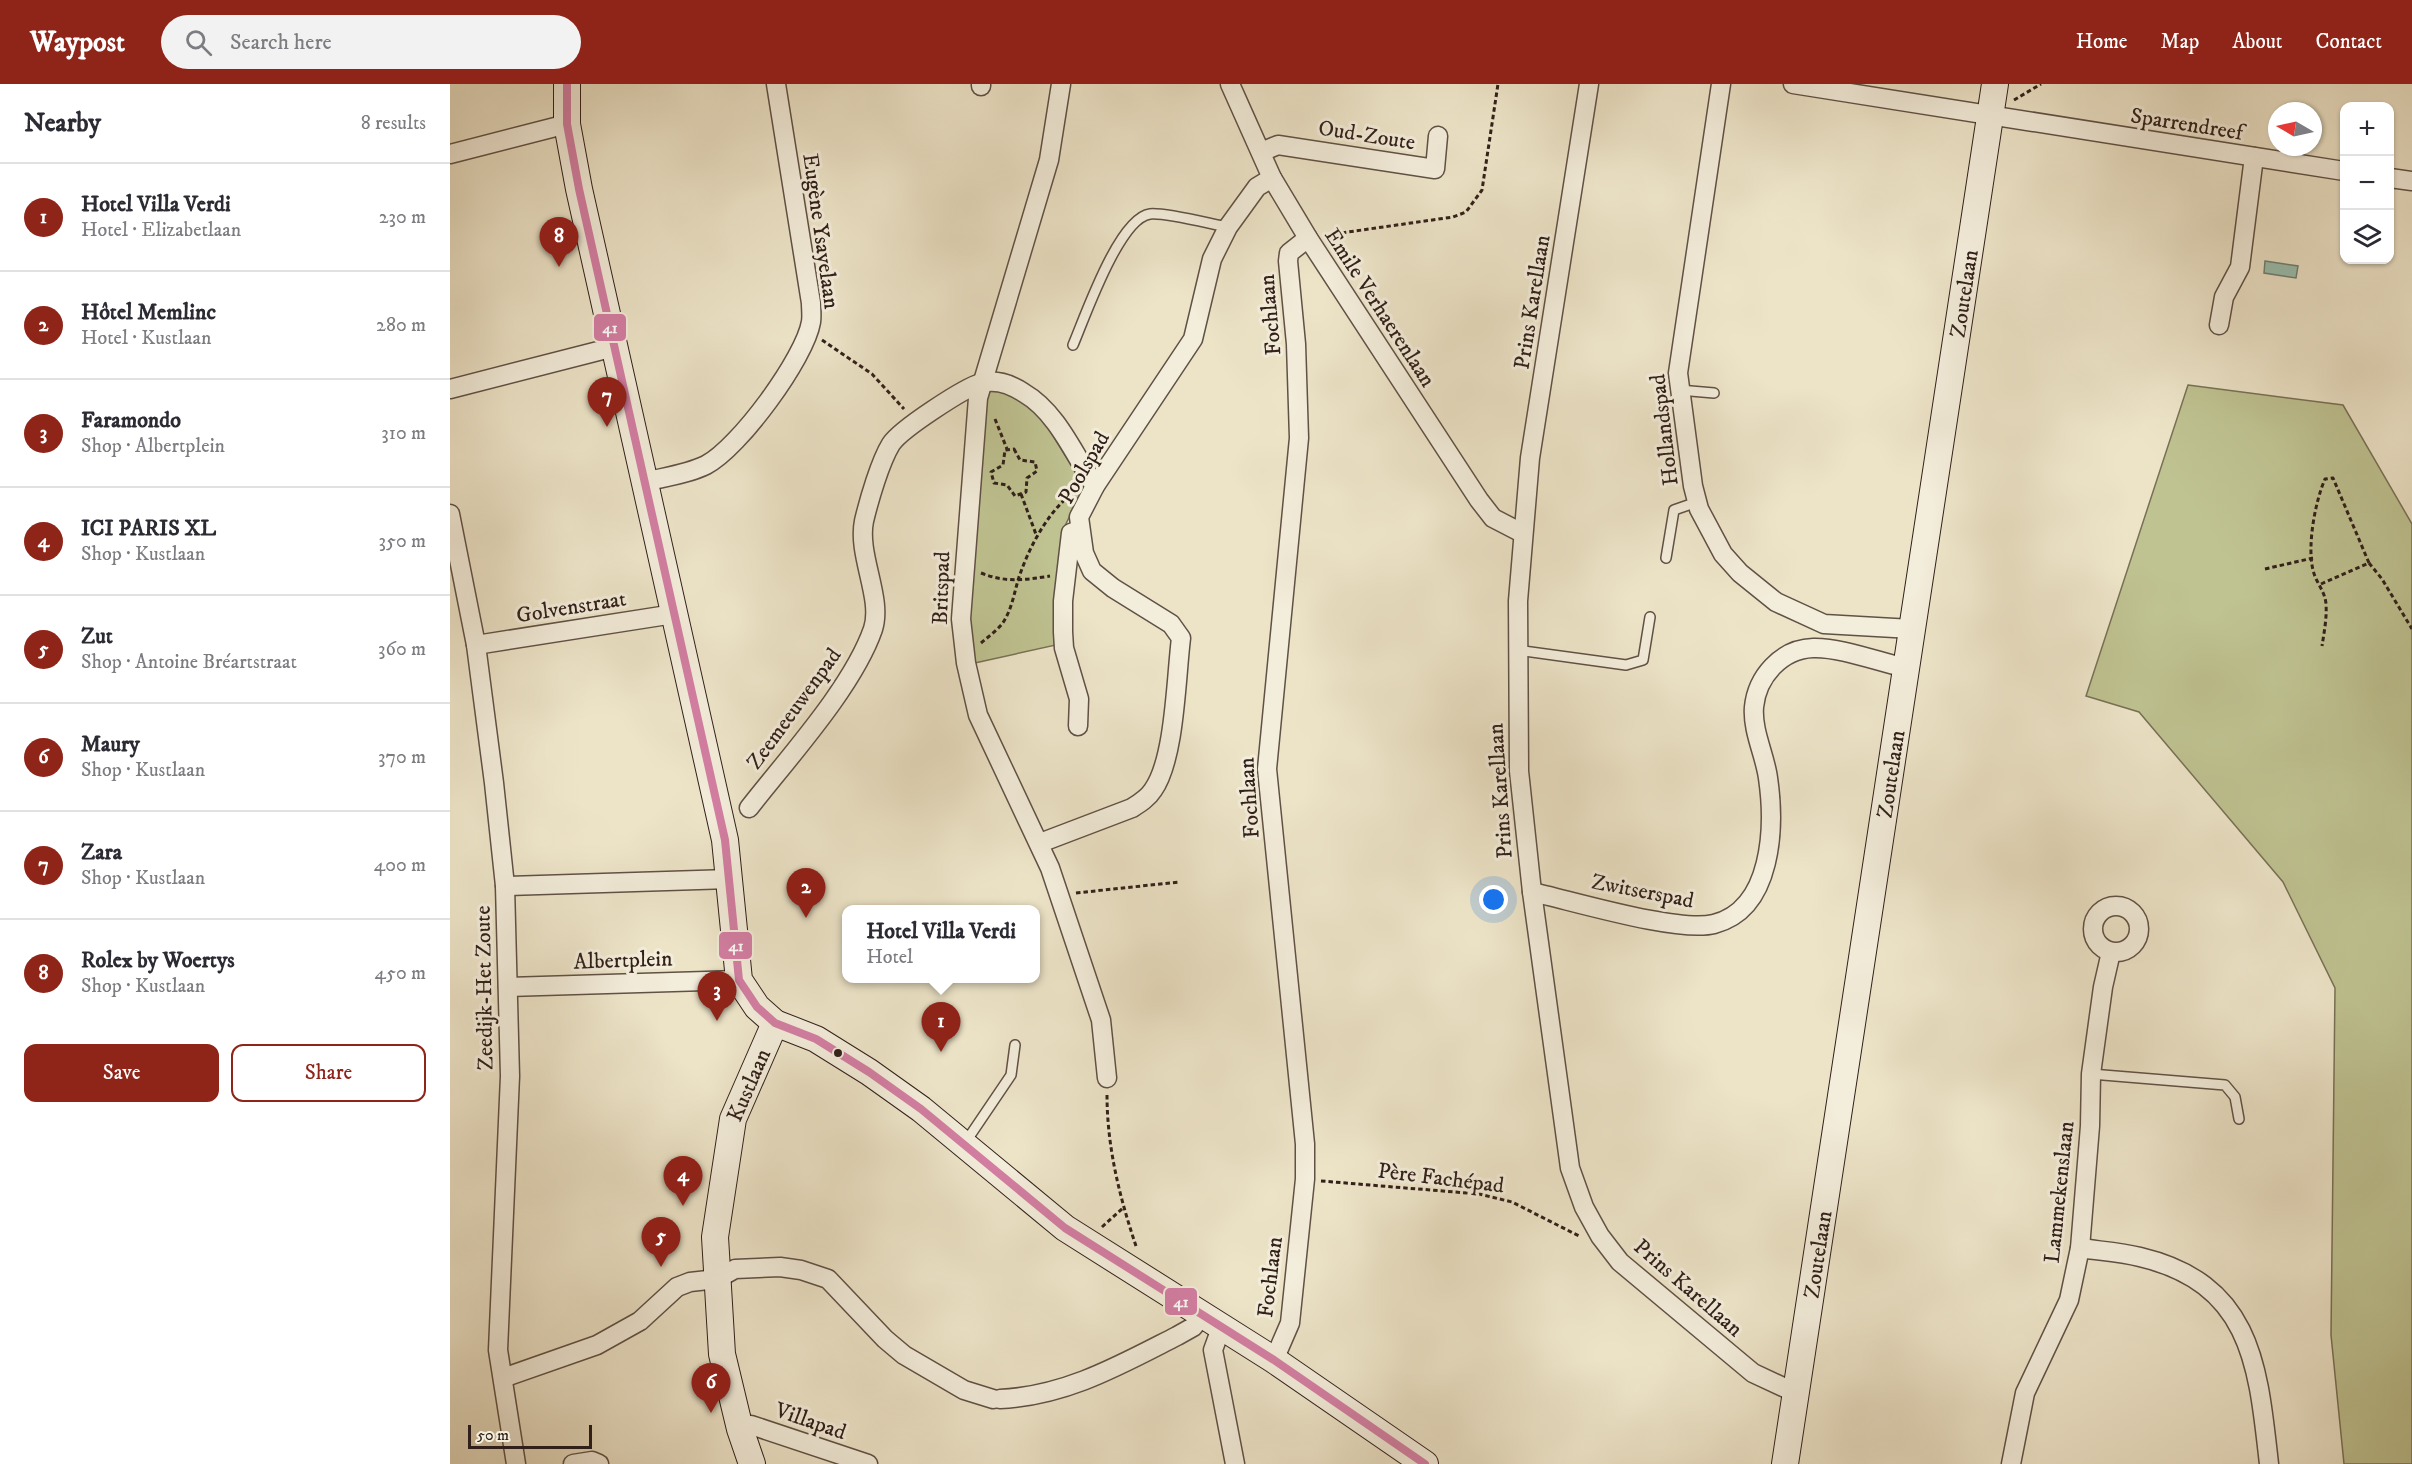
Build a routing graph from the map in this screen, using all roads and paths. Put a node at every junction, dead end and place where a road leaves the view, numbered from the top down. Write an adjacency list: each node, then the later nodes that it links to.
1 (567, 84): 12 (street, Kustlaan)
2 (776, 84): 24 (street, Eugène Ysayelaan)
3 (1061, 84): 27 (street, Britspad)
4 (1230, 84): 14 (street, Emile Verhaerenlaan)
5 (1498, 84): 22 (path)
6 (1590, 84): 40 (street, Prins Karellaan)
7 (1721, 84): 29 (street, Hollandspad)
8 (1793, 84): 11 (street, Sparrendreef)
9 (2041, 84): 10 (path)
10 (2003, 93): 11 (street, Zoutelaan)
11 (1990, 116): 16 (street, Sparrendreef); 53 (street, Zoutelaan)
12 (567, 124): 15 (street); 26 (street, Kustlaan)
13 (1438, 136): 14 (street, Oud-Zoute)
14 (1261, 152): 18 (street, Emile Verhaerenlaan)
15 (450, 154)
16 (2254, 157): 17 (street, Sparrendreef); 23 (street, Sparrendreef)
17 (2340, 170)
18 (1272, 178): 21 (street, Poolspad); 22 (street, Emile Verhaerenlaan)
19 (2394, 179): 20 (street)
20 (2412, 181)
21 (1228, 227): 25 (lane); 35 (street, Poolspad)
22 (1308, 238): 40 (street, Emile Verhaerenlaan); 76 (street, Fochlaan)
23 (2219, 325)
24 (809, 330): 32 (path); 34 (street, Eugène Ysayelaan)
25 (1072, 345)
26 (614, 347): 28 (street); 34 (street, Kustlaan)
27 (981, 383): 32 (street, Zeemeeuwenpad); 35 (street); 45 (street, Britspad)
28 (450, 389)
29 (1679, 390): 30 (lane); 37 (street, Hollandspad)
30 (1714, 393)
31 (995, 414): 33 (path)
32 (916, 422): 60 (street, Zeemeeuwenpad)
33 (1007, 449): 36 (path); 36 (path)
34 (644, 482): 50 (street, Kustlaan)
35 (1093, 483): 39 (street, Poolspad); 41 (path)
36 (1021, 494): 41 (path)
37 (1697, 502): 42 (lane); 53 (street, Hollandspad)
38 (450, 514): 54 (street, Zeedijk-Het Zoute)
39 (1079, 530): 47 (street); 61 (street, Poolspad)
40 (1522, 534): 56 (street, Prins Karellaan)
41 (1037, 538): 48 (path)
42 (1666, 558)
43 (2313, 558): 44 (path); 46 (path); 49 (path)
44 (2369, 563): 49 (path); 52 (path)
45 (964, 564): 48 (path); 57 (street, Britspad)
46 (2265, 569)
47 (1067, 571): 48 (path); 59 (street)
48 (1018, 580): 57 (path)
49 (2321, 585): 55 (path)
50 (674, 614): 54 (street, Golvenstraat); 62 (street, Kustlaan)
51 (1650, 617): 56 (lane)
52 (2412, 628)
53 (1912, 629): 58 (street, Zoutelaan)
54 (476, 645): 64 (street, Zeedijk-Het Zoute)
55 (2322, 646)
56 (1517, 650): 65 (street, Prins Karellaan)
57 (966, 663): 61 (street, Britspad)
58 (1906, 668): 65 (street, Zwitserspad); 86 (street, Zoutelaan)
59 (1078, 726)
60 (749, 808)
61 (1040, 843): 66 (street, Britspad)
62 (730, 879): 64 (street); 68 (street, Kustlaan)
63 (1179, 882): 66 (path)
64 (505, 886): 69 (street, Zeedijk-Het Zoute)
65 (1532, 892): 78 (street, Prins Karellaan)
66 (1059, 895): 73 (street, Britspad)
67 (2111, 952): 72 (street, Lammekenslaan)
68 (739, 980): 69 (street, Albertplein); 70 (street, Kustlaan)
69 (508, 987): 85 (street, Zeedijk-Het Zoute)
70 (775, 1023): 75 (street); 82 (street, Kustlaan)
71 (1016, 1045): 75 (lane)
72 (2091, 1074): 74 (lane); 80 (street, Lammekenslaan)
73 (1107, 1078): 77 (path)
74 (2239, 1119)
75 (963, 1144): 79 (street)
76 (1305, 1179): 78 (path, Père Fachépad); 84 (street, Fochlaan)
77 (1123, 1208): 79 (path); 81 (path)
78 (1600, 1236): 86 (street, Prins Karellaan)
79 (1086, 1242): 81 (street)
80 (2080, 1248): 96 (street, Lammekenslaan); 97 (street)
81 (1131, 1272): 83 (street)
82 (717, 1279): 83 (street); 85 (street); 87 (street, Kustlaan)
83 (1212, 1322): 84 (street); 93 (street)
84 (1274, 1360): 94 (street)
85 (503, 1378): 88 (street, Zeedijk-Het Zoute)
86 (1796, 1393): 95 (street, Zoutelaan)
87 (740, 1429): 91 (street, Kustlaan); 92 (street, Villapad)
88 (516, 1464)
89 (573, 1464): 90 (street)
90 (599, 1464)
91 (752, 1464)
92 (868, 1464)
93 (1235, 1464)
94 (1425, 1464)
95 (1785, 1464)
96 (2011, 1464)
97 (2269, 1464)

